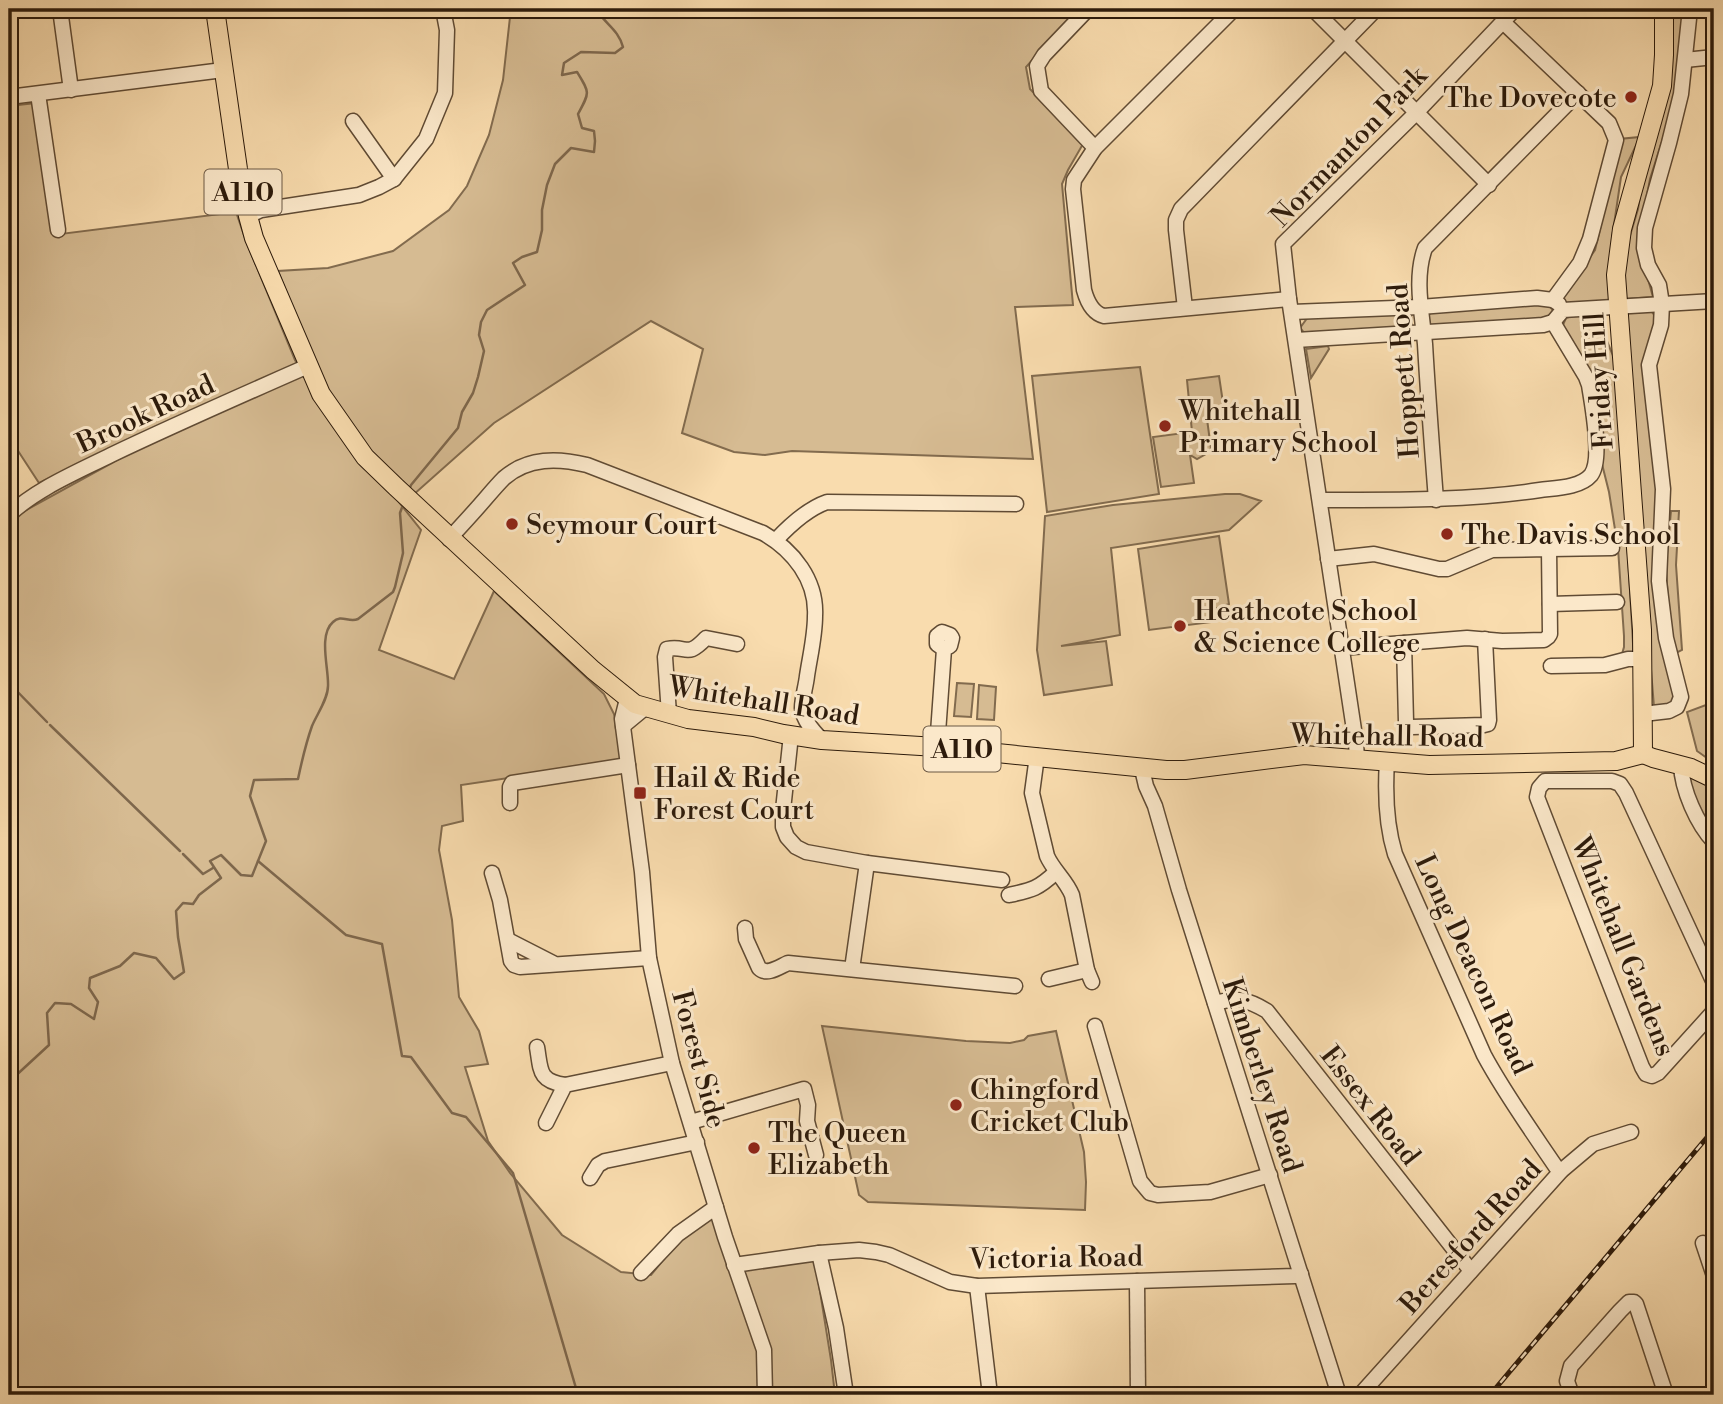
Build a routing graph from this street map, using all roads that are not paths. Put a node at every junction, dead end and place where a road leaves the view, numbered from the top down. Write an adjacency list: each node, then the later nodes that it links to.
1 (60, 9): 16 (street)
2 (218, 9): 15 (main road, Whitehall Road / A110)
3 (443, 9): 23 (street)
4 (1088, 9): 22 (street)
5 (1234, 9): 22 (street)
6 (1313, 9): 12 (street)
7 (1376, 9): 12 (street)
8 (1515, 9): 11 (street, Normanton Park)
9 (1664, 9): 31 (main road, Friday Hill)
10 (1690, 9): 14 (street)
11 (1503, 22): 17 (street); 20 (street, Normanton Park)
12 (1345, 41): 20 (street); 32 (street)
13 (1714, 57): 14 (street)
14 (1685, 60): 28 (street)
15 (223, 70): 16 (street); 25 (main road, Whitehall Road / A110)
16 (71, 90): 18 (street)
17 (1578, 93): 24 (street, Hoppett Road); 33 (street)
18 (38, 94): 19 (street); 26 (street)
19 (9, 97)
20 (1416, 113): 24 (street); 29 (street, Normanton Park)
21 (353, 121): 23 (street)
22 (1095, 148): 32 (street)
23 (394, 179): 25 (street)
24 (1489, 185): 30 (street, Hoppett Road)
25 (248, 216): 36 (main road, Whitehall Road / A110)
26 (58, 230)
27 (1714, 300): 28 (street)
28 (1662, 304): 31 (street); 58 (street)
29 (1291, 306): 30 (street); 32 (street); 35 (street, Normanton Park)
30 (1420, 307): 33 (street); 34 (street, Hoppett Road)
31 (1618, 307): 33 (street); 53 (main road, Friday Hill)
32 (1185, 308)
33 (1557, 311): 34 (street); 38 (street)
34 (1424, 333): 35 (street); 38 (street, Hoppett Road)
35 (1296, 340): 37 (street, Normanton Park)
36 (308, 366): 40 (street, Brook Road); 41 (main road, Whitehall Road / A110)
37 (1320, 500): 38 (street); 45 (street, Normanton Park)
38 (1436, 500)
39 (1016, 504): 42 (street)
40 (9, 515)
41 (449, 539): 42 (street); 55 (main road, Whitehall Road / A110)
42 (776, 540): 57 (street)
43 (1612, 548): 44 (street)
44 (1549, 550): 45 (street); 47 (street)
45 (1328, 559): 51 (street, Normanton Park)
46 (1617, 603): 47 (street)
47 (1550, 604): 48 (street)
48 (1485, 639): 49 (street); 49 (street)
49 (1404, 643): 51 (street)
50 (737, 644): 59 (street)
51 (1341, 648): 66 (street, Normanton Park)
52 (944, 649): 63 (street)
53 (1643, 659): 54 (street); 58 (main road, Friday Hill)
54 (1551, 666)
55 (627, 699): 56 (main road, Whitehall Road / A110); 60 (street, Forest Side)
56 (646, 707): 59 (main road, Whitehall Road / A110); 60 (street)
57 (802, 709): 61 (street); 62 (street)
58 (1643, 714): 64 (main road, Friday Hill)
59 (669, 715): 61 (main road, Whitehall Road / A110)
60 (623, 726): 69 (street, Forest Side)
61 (787, 735): 62 (main road, Whitehall Road / A110); 76 (street)
62 (822, 740): 63 (main road, Whitehall Road / A110)
63 (937, 747): 65 (main road, Whitehall Road / A110)
64 (1643, 754): 68 (main road, Whitehall Road / A110); 70 (main road, A110)
65 (1037, 756): 71 (main road, Whitehall Road / A110); 77 (street)
66 (1357, 759): 67 (main road, Whitehall Road / A110); 71 (main road, Whitehall Road / A110)
67 (1387, 761): 68 (main road, Whitehall Road / A110); 98 (street, Long Deacon Road)
68 (1579, 761): 73 (street)
69 (628, 765): 74 (street); 82 (street, Forest Side)
70 (1681, 765): 72 (main road, A110); 75 (street)
71 (1142, 769): 87 (street, Kimberley Road)
72 (1714, 779)
73 (1578, 780): 85 (street, Whitehall Gardens); 88 (street, Whitehall Gardens)
74 (510, 803)
75 (1714, 842)
76 (867, 863): 79 (street); 83 (street)
77 (1056, 872): 80 (street); 84 (street)
78 (492, 873): 82 (street)
79 (1002, 880)
80 (1009, 895)
81 (745, 928): 83 (street)
82 (649, 958): 91 (street, Forest Side)
83 (852, 969): 86 (street)
84 (1049, 979)
85 (1714, 982)
86 (1015, 986)
87 (1215, 1003): 99 (street, Kimberley Road); 105 (street, Essex Road)
88 (1714, 1011)
89 (1095, 1026): 99 (street)
90 (537, 1048): 92 (street)
91 (672, 1063): 92 (street); 93 (street, Forest Side)
92 (565, 1085): 94 (street)
93 (691, 1122): 96 (street, Forest Side); 97 (street)
94 (546, 1123)
95 (1631, 1132): 98 (street, Beresford Road)
96 (697, 1142): 100 (street); 101 (street, Forest Side)
97 (816, 1155)
98 (1561, 1171): 105 (street, Beresford Road)
99 (1270, 1175): 107 (street, Kimberley Road)
100 (590, 1178)
101 (716, 1207): 104 (street, Forest Side); 106 (street)
102 (1703, 1242): 108 (street)
103 (819, 1253): 104 (street, Victoria Road); 110 (street, Victoria Road); 112 (street)
104 (734, 1265): 111 (street, Forest Side)
105 (1471, 1271): 116 (street, Beresford Road)
106 (641, 1273)
107 (1301, 1274): 109 (street, Victoria Road); 115 (street, Kimberley Road)
108 (1714, 1276)
109 (1137, 1281): 110 (street, Victoria Road); 114 (street)
110 (977, 1286): 113 (street)
111 (765, 1395)
112 (846, 1395)
113 (989, 1395)
114 (1138, 1395)
115 (1339, 1395)
116 (1360, 1395)
117 (1572, 1395): 118 (street)
118 (1666, 1395)

